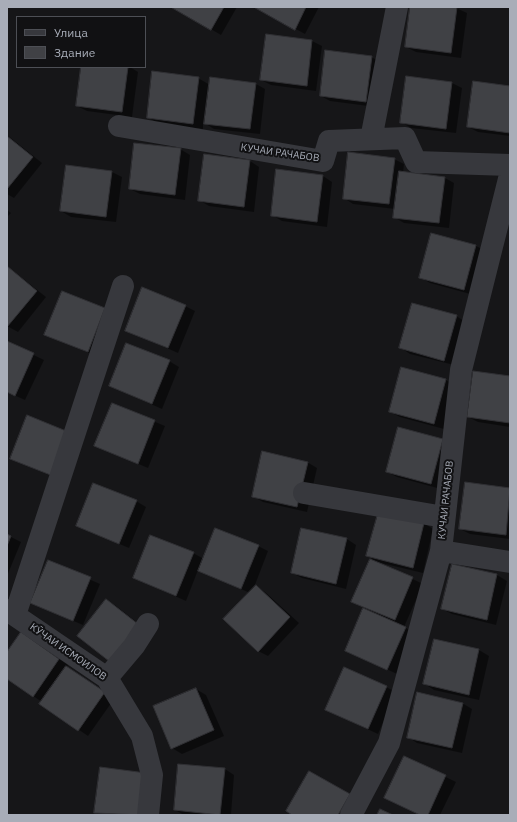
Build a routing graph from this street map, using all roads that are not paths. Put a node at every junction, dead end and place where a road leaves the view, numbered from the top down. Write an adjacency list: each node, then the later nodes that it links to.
1 (397, 7): 3 (street)
2 (118, 126): 3 (street, КУЧАИ РАЧАБОВ)
3 (372, 139): 4 (street, КУЧАИ РАЧАБОВ)
4 (510, 165)
5 (510, 175): 8 (street, КУЧАИ РАЧАБОВ)
6 (123, 286): 11 (street)
7 (304, 493): 8 (street)
8 (444, 517): 9 (street, КУЧАИ РАЧАБОВ)
9 (441, 551): 10 (street); 15 (street, КУЧАИ РАЧАБОВ)
10 (510, 562)
11 (11, 612): 13 (street, КӮЧАИ ИСМОИЛОВ)
12 (148, 624): 13 (street)
13 (107, 678): 14 (street, КӮЧАИ ИСМОИЛОВ)
14 (148, 815)
15 (351, 815)

